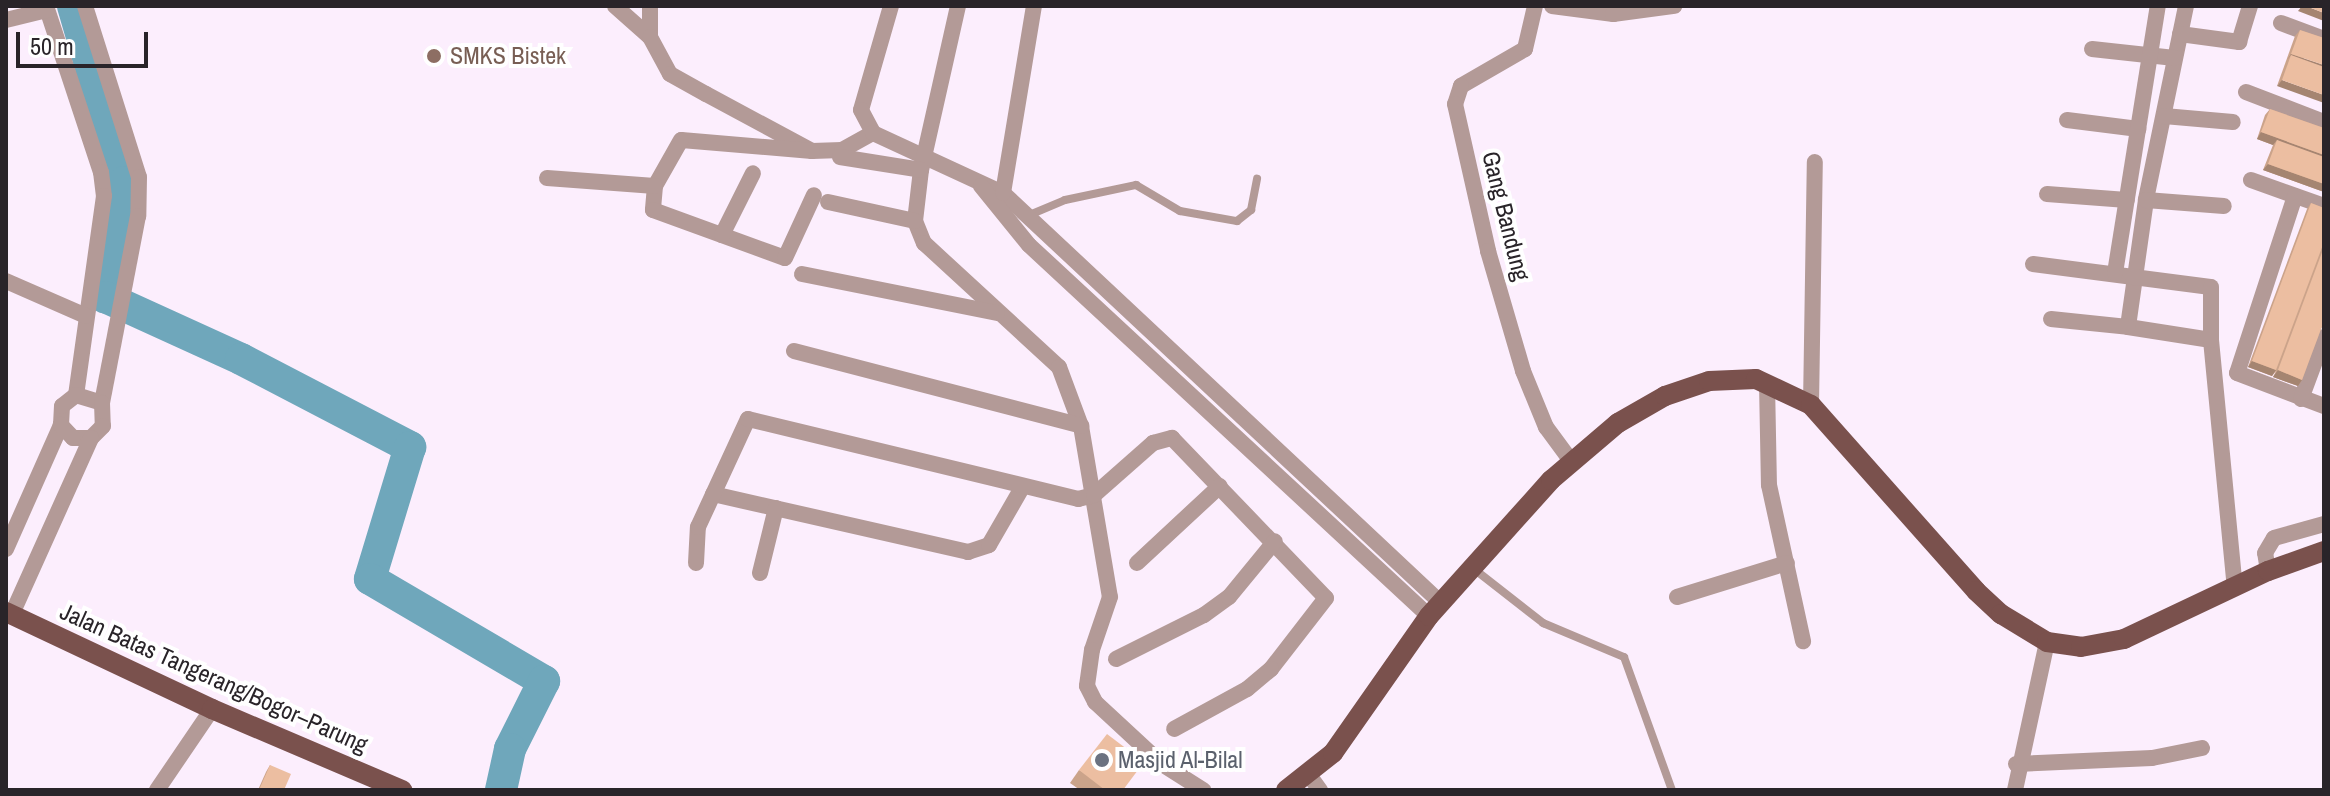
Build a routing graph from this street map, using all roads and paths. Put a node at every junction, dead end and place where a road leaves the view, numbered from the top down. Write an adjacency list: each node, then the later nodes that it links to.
1 (85, 6): 64 (street)
2 (615, 6): 17 (street)
3 (650, 6): 17 (street)
4 (891, 6): 28 (street)
5 (958, 6): 32 (street)
6 (1034, 6): 39 (street)
7 (1535, 6): 70 (street, Gang Bandung)
8 (1552, 6): 9 (street)
9 (1674, 6)
10 (2158, 6): 20 (street)
11 (2186, 6): 16 (street)
12 (2250, 6): 16 (street)
13 (46, 8): 14 (street); 55 (street)
14 (6, 20)
15 (2281, 23): 18 (street)
16 (2180, 34): 21 (street)
17 (650, 37): 29 (street)
18 (2324, 39)
19 (2092, 49): 20 (street)
20 (2151, 55): 21 (street); 27 (street)
21 (2175, 58): 23 (street)
22 (2246, 92): 26 (street)
23 (2164, 116): 25 (street); 43 (street)
24 (2067, 120): 27 (street)
25 (2233, 122)
26 (2324, 122)
27 (2138, 129): 42 (street)
28 (873, 133): 29 (street); 32 (street)
29 (812, 151): 37 (street)
30 (840, 157): 32 (street)
31 (1815, 162): 65 (street)
32 (923, 164): 38 (street); 47 (street)
33 (753, 173): 48 (street)
34 (547, 178): 37 (street)
35 (1257, 179): 46 (lane)
36 (2251, 180): 41 (street)
37 (655, 186): 48 (street)
38 (981, 186): 39 (street); 88 (street)
39 (1003, 193): 46 (street)
40 (2047, 194): 42 (street)
41 (2295, 196): 45 (street); 63 (street)
42 (2127, 200): 50 (street)
43 (2146, 200): 44 (street); 52 (street)
44 (2224, 206)
45 (2324, 206)
46 (1025, 217): 88 (street)
47 (915, 221): 48 (street); 54 (street)
48 (722, 235)
49 (2033, 264): 50 (street)
50 (2115, 273): 52 (street)
51 (802, 274): 54 (street)
52 (2134, 275): 57 (street); 59 (street)
53 (6, 281): 55 (street)
54 (999, 314): 68 (street)
55 (86, 316): 62 (street)
56 (2051, 319): 57 (street)
57 (2128, 327): 59 (street)
58 (2324, 337): 63 (street)
59 (2211, 340): 86 (street)
60 (794, 351): 68 (street)
61 (1767, 383): 65 (main road); 70 (main road); 82 (street)
62 (76, 395): 64 (street); 67 (street)
63 (2301, 399): 66 (street)
64 (102, 403): 69 (street)
65 (1811, 405): 91 (main road)
66 (2324, 406)
67 (61, 425): 69 (street); 78 (street)
68 (1081, 426): 74 (street)
69 (91, 438): 89 (street)
70 (1571, 461): 83 (main road)
71 (1023, 486): 73 (street); 74 (street); 75 (street)
72 (1220, 486): 74 (street); 77 (street); 81 (street)
73 (713, 494): 75 (street); 80 (street)
74 (1094, 495): 100 (street)
75 (776, 508): 85 (street)
76 (2324, 524): 84 (street)
77 (1275, 541): 92 (street); 94 (street)
78 (6, 549)
79 (2324, 551): 84 (main road)
80 (696, 563)
81 (1137, 563)
82 (1787, 563): 87 (street); 90 (street)
83 (1474, 569): 88 (main road); 102 (lane)
84 (2268, 571): 86 (main road)
85 (760, 573)
86 (2235, 588): 91 (main road)
87 (1677, 597)
88 (1435, 610): 97 (main road)
89 (9, 613): 93 (main road, Jalan Batas Tangerang/Bogor–Parung)
90 (1803, 641)
91 (2047, 642): 96 (street)
92 (1116, 659)
93 (212, 709): 98 (street); 99 (main road, Jalan Batas Tangerang/Bogor–Parung)
94 (1174, 729)
95 (2202, 748): 96 (street)
96 (2016, 764): 103 (street)
97 (1315, 783): 101 (main road)
98 (157, 790)
99 (402, 790)
100 (1203, 790)
101 (1286, 790)
102 (1672, 790)
103 (2015, 790)

